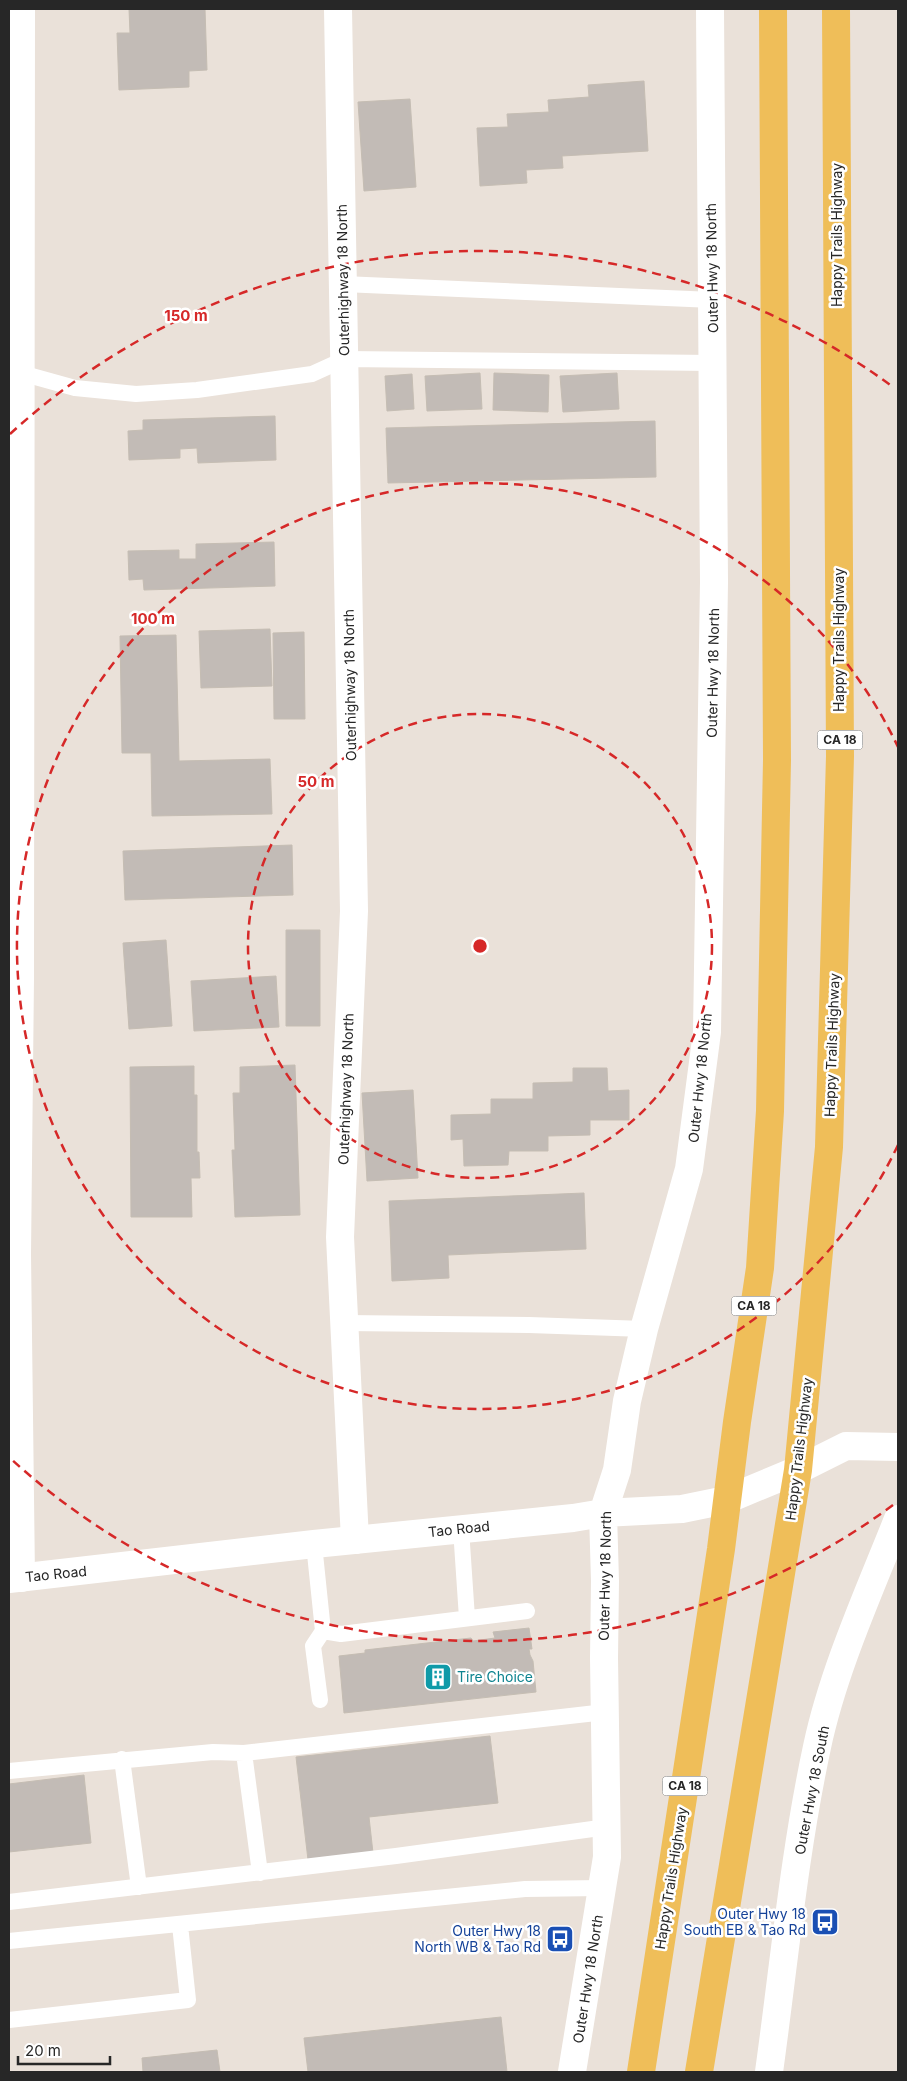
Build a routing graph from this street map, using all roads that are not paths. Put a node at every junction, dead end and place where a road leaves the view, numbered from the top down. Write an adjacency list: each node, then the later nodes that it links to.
1 (21, 9): 10 (street)
2 (338, 9): 6 (street, Outerhighway 18 North)
3 (710, 9): 7 (street, Outer Hwy 18 North)
4 (773, 9): 16 (main road, Happy Trails Highway / CA 18)
5 (836, 9): 15 (main road, Happy Trails Highway / CA 18)
6 (343, 284): 7 (lane); 8 (street, Outerhighway 18 North)
7 (712, 300): 9 (street, Outer Hwy 18 North)
8 (345, 359): 9 (lane); 10 (lane); 12 (street, Outerhighway 18 North)
9 (714, 363): 13 (street, Outer Hwy 18 North)
10 (20, 373): 11 (street)
11 (14, 978): 22 (street)
12 (344, 1323): 13 (lane); 20 (street, Outerhighway 18 North)
13 (644, 1329): 17 (street, Outer Hwy 18 North)
14 (898, 1447): 15 (street, Tao Road)
15 (798, 1470): 16 (street, Tao Road); 41 (main road, Happy Trails Highway / CA 18)
16 (726, 1500): 17 (street, Tao Road); 40 (main road, Happy Trails Highway / CA 18)
17 (603, 1512): 19 (street, Tao Road); 27 (street, Outer Hwy 18 North)
18 (898, 1519): 42 (street, Outer Hwy 18 South)
19 (461, 1529): 20 (street, Tao Road); 24 (lane)
20 (354, 1540): 21 (street, Tao Road)
21 (314, 1544): 22 (street, Tao Road); 25 (lane)
22 (15, 1578)
23 (527, 1611): 24 (lane)
24 (467, 1618): 25 (lane)
25 (323, 1630): 26 (lane)
26 (320, 1700)
27 (605, 1712): 28 (lane); 31 (street, Outer Hwy 18 North)
28 (244, 1753): 29 (lane); 32 (lane)
29 (122, 1759): 30 (lane); 33 (lane)
30 (9, 1771)
31 (607, 1827): 32 (lane); 34 (street, Outer Hwy 18 North)
32 (260, 1873): 33 (lane)
33 (139, 1887): 35 (lane)
34 (602, 1888): 36 (lane); 39 (street, Outer Hwy 18 North)
35 (9, 1902)
36 (180, 1925): 37 (lane); 38 (lane)
37 (9, 1941)
38 (9, 2020)
39 (572, 2072)
40 (641, 2072)
41 (699, 2072)
42 (769, 2072)

